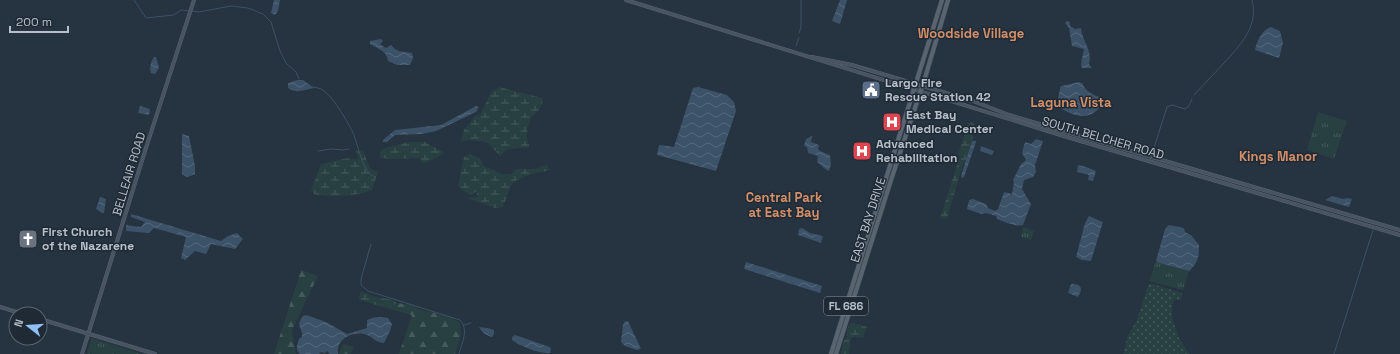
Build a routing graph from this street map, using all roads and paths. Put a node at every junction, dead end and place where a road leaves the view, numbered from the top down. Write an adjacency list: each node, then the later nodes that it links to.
1 (194, 0): 15 (main road, BELLEAIR ROAD)
2 (626, 0): 5 (main road, SOUTH BELCHER ROAD)
3 (942, 0): 6 (main road, EAST BAY DRIVE / FL 686)
4 (948, 0): 7 (main road, EAST BAY DRIVE / FL 686)
5 (802, 55): 6 (main road, SOUTH BELCHER ROAD); 8 (main road, SOUTH BELCHER ROAD)
6 (916, 84): 7 (main road, SOUTH BELCHER ROAD); 8 (main road, EAST BAY DRIVE / FL 686)
7 (922, 86): 9 (main road, EAST BAY DRIVE / FL 686); 12 (main road, SOUTH BELCHER ROAD)
8 (915, 90): 9 (main road, SOUTH BELCHER ROAD); 10 (main road, EAST BAY DRIVE / FL 686)
9 (920, 92): 11 (main road, EAST BAY DRIVE / FL 686); 13 (main road, SOUTH BELCHER ROAD)
10 (874, 217): 11 (main road); 18 (main road, EAST BAY DRIVE / FL 686)
11 (876, 226): 18 (main road, EAST BAY DRIVE / FL 686)
12 (1400, 230)
13 (1400, 234)
14 (48, 322): 15 (main road)
15 (88, 334): 16 (main road, BELLEAIR ROAD); 17 (main road)
16 (82, 354)
17 (155, 354)
18 (834, 354)

